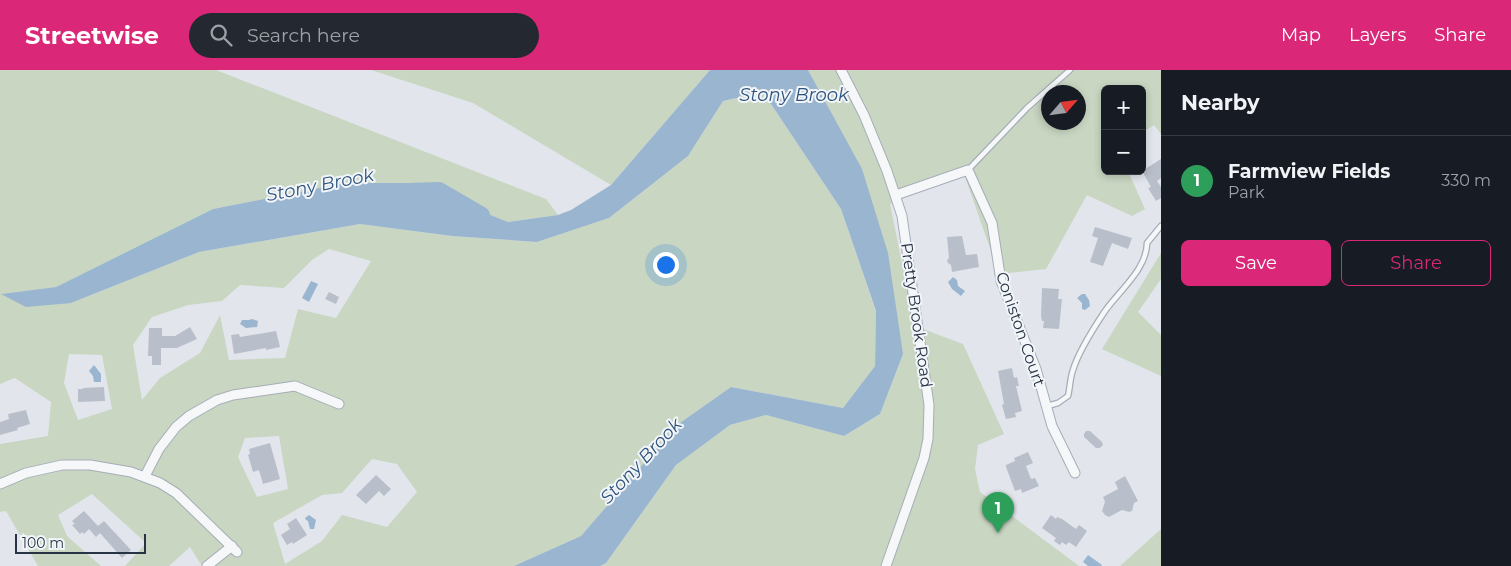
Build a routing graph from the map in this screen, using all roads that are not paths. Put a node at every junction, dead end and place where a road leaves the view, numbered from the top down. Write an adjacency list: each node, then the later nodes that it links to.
1 (841, 70): 4 (street, Pretty Brook Road)
2 (1070, 70): 3 (lane)
3 (968, 170): 4 (street); 7 (street, Coniston Court)
4 (896, 195): 12 (street, Pretty Brook Road)
5 (1161, 226): 7 (lane)
6 (339, 404): 9 (street)
7 (1045, 406): 8 (street, Coniston Court)
8 (1075, 473)
9 (145, 476): 10 (street); 11 (street)
10 (0, 484)
11 (207, 566)
12 (886, 566)

